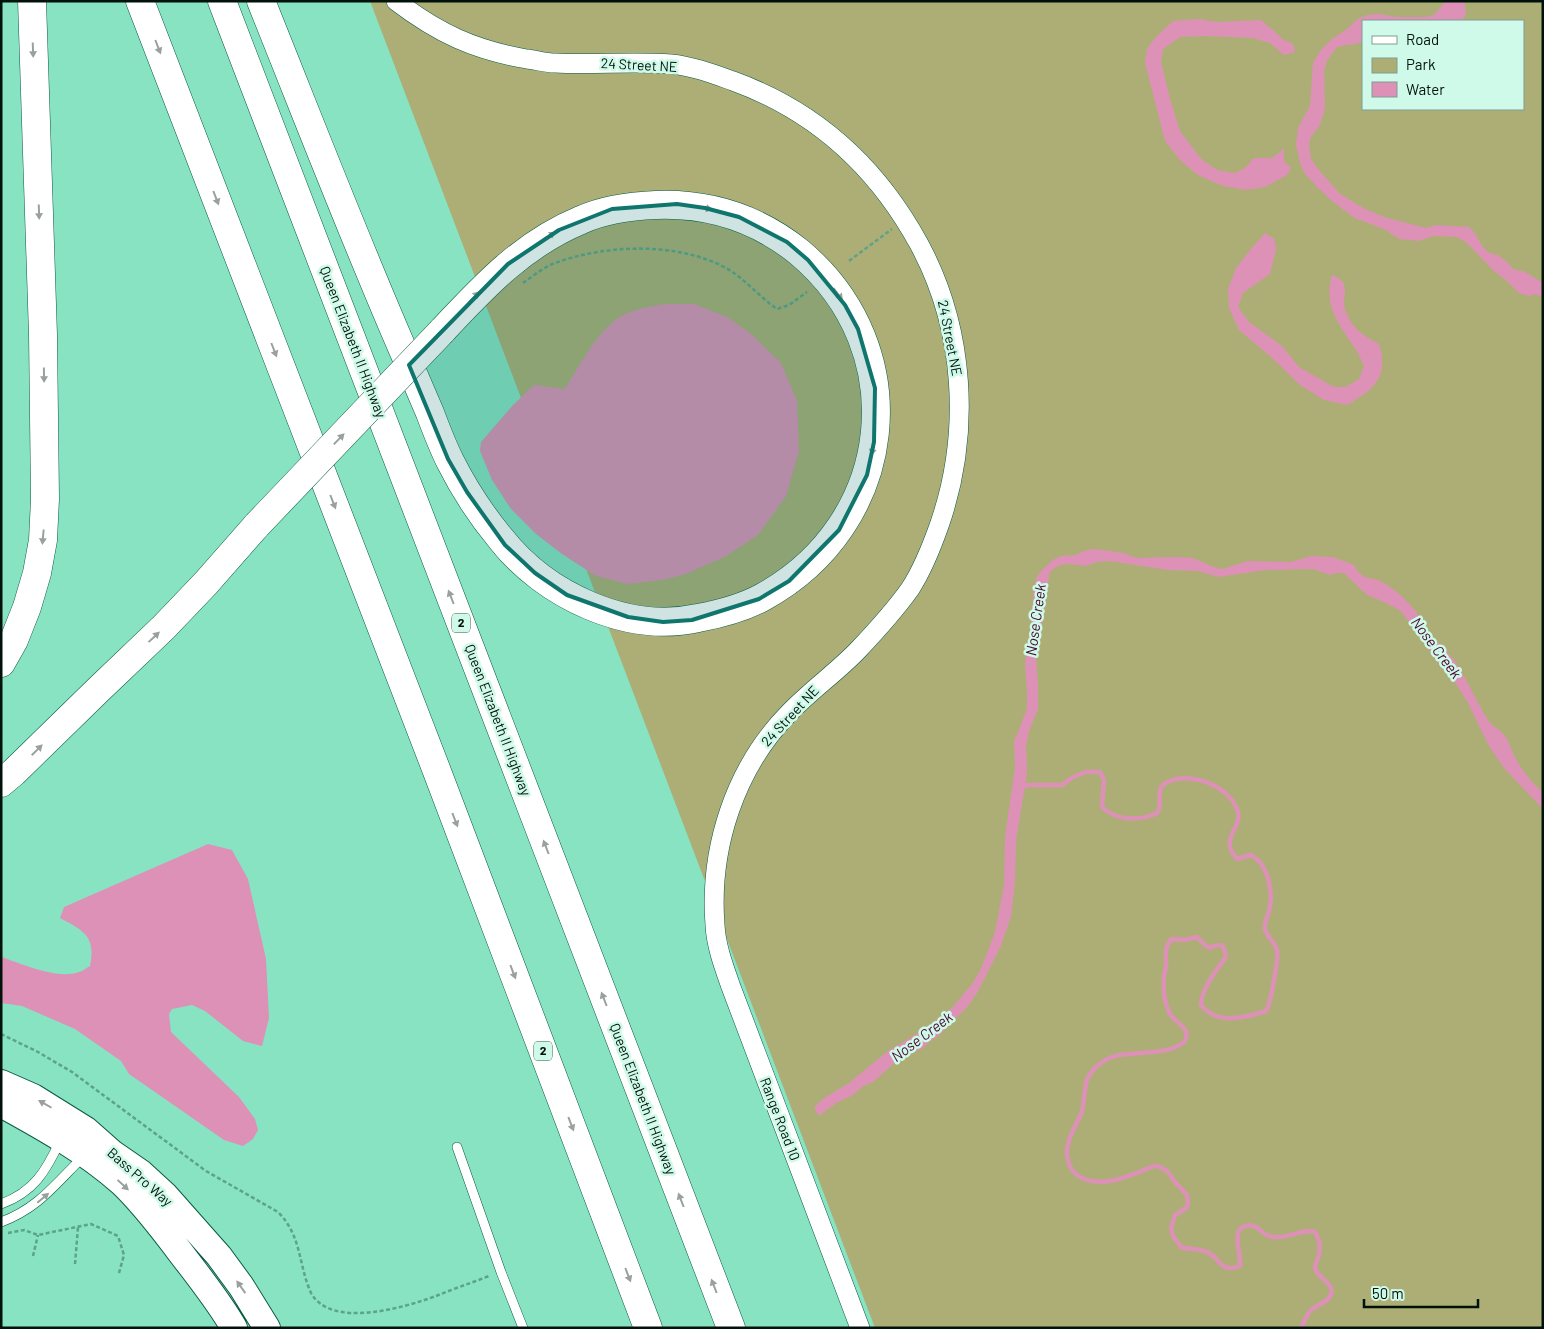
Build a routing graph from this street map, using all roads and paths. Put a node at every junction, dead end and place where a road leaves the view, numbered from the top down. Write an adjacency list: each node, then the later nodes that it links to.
1 (32, 1): 10 (highway, one-way to 10)
2 (140, 1): 34 (highway, 2, one-way to 34)
3 (222, 1): 35 (highway, Queen Elizabeth II Highway / 2, one-way to 3)
4 (261, 1): 11 (highway, one-way to 4, bridge)
5 (396, 1): 6 (street, 24 Street NE)
6 (905, 219): 7 (path); 12 (street, 24 Street NE)
7 (849, 261)
8 (517, 287): 9 (path)
9 (807, 292)
10 (1, 664)
11 (1, 783)
12 (714, 907): 36 (street, Range Road 10)
13 (1, 1034): 27 (path)
14 (1, 1083): 16 (street, Bass Pro Way, one-way to 14)
15 (1, 1104): 16 (street, Bass Pro Way)
16 (76, 1138): 18 (lane); 19 (lane, one-way to 16); 31 (street, Bass Pro Way, one-way to 31); 32 (street, Bass Pro Way, one-way to 16)
17 (457, 1147): 25 (lane)
18 (1, 1204)
19 (1, 1222)
20 (78, 1227): 22 (path); 24 (path); 26 (path)
21 (1, 1235): 22 (path)
22 (38, 1235): 23 (path)
23 (33, 1256)
24 (75, 1264)
25 (501, 1272): 30 (path); 33 (lane)
26 (118, 1273)
27 (338, 1315)
28 (344, 1317): 29 (path)
29 (358, 1317)
30 (365, 1317)
31 (234, 1328)
32 (267, 1328)
33 (523, 1328)
34 (648, 1328)
35 (730, 1328)
36 (860, 1328)

